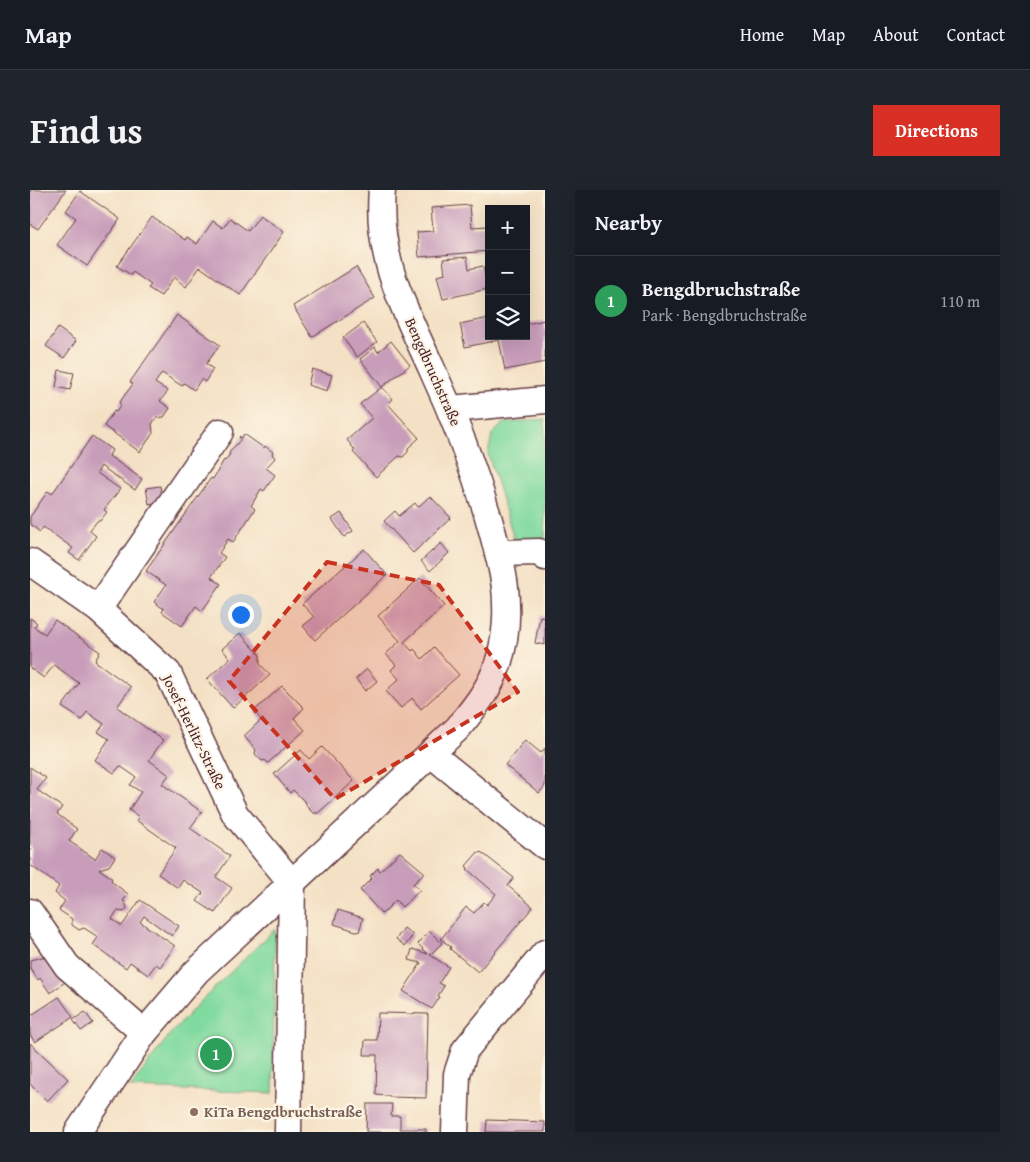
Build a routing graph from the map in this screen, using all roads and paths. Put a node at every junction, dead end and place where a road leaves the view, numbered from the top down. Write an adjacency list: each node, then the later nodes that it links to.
1 (382, 190): 3 (street, Bengdbruchstraße)
2 (545, 400): 3 (street)
3 (450, 409): 5 (street, Bengdbruchstraße)
4 (220, 432): 8 (street)
5 (498, 553): 6 (street); 9 (street, Bengdbruchstraße)
6 (545, 557)
7 (30, 562): 8 (street, Josef-Herlitz-Straße)
8 (98, 609): 11 (street, Josef-Herlitz-Straße)
9 (431, 754): 10 (street); 11 (street, Bengdbruchstraße)
10 (545, 846)
11 (292, 883): 14 (street, Bengdbruchstraße); 16 (street)
12 (30, 912): 14 (street)
13 (545, 953): 17 (street)
14 (144, 1033): 15 (street, Bengdbruchstraße)
15 (78, 1132)
16 (288, 1132)
17 (456, 1132)

